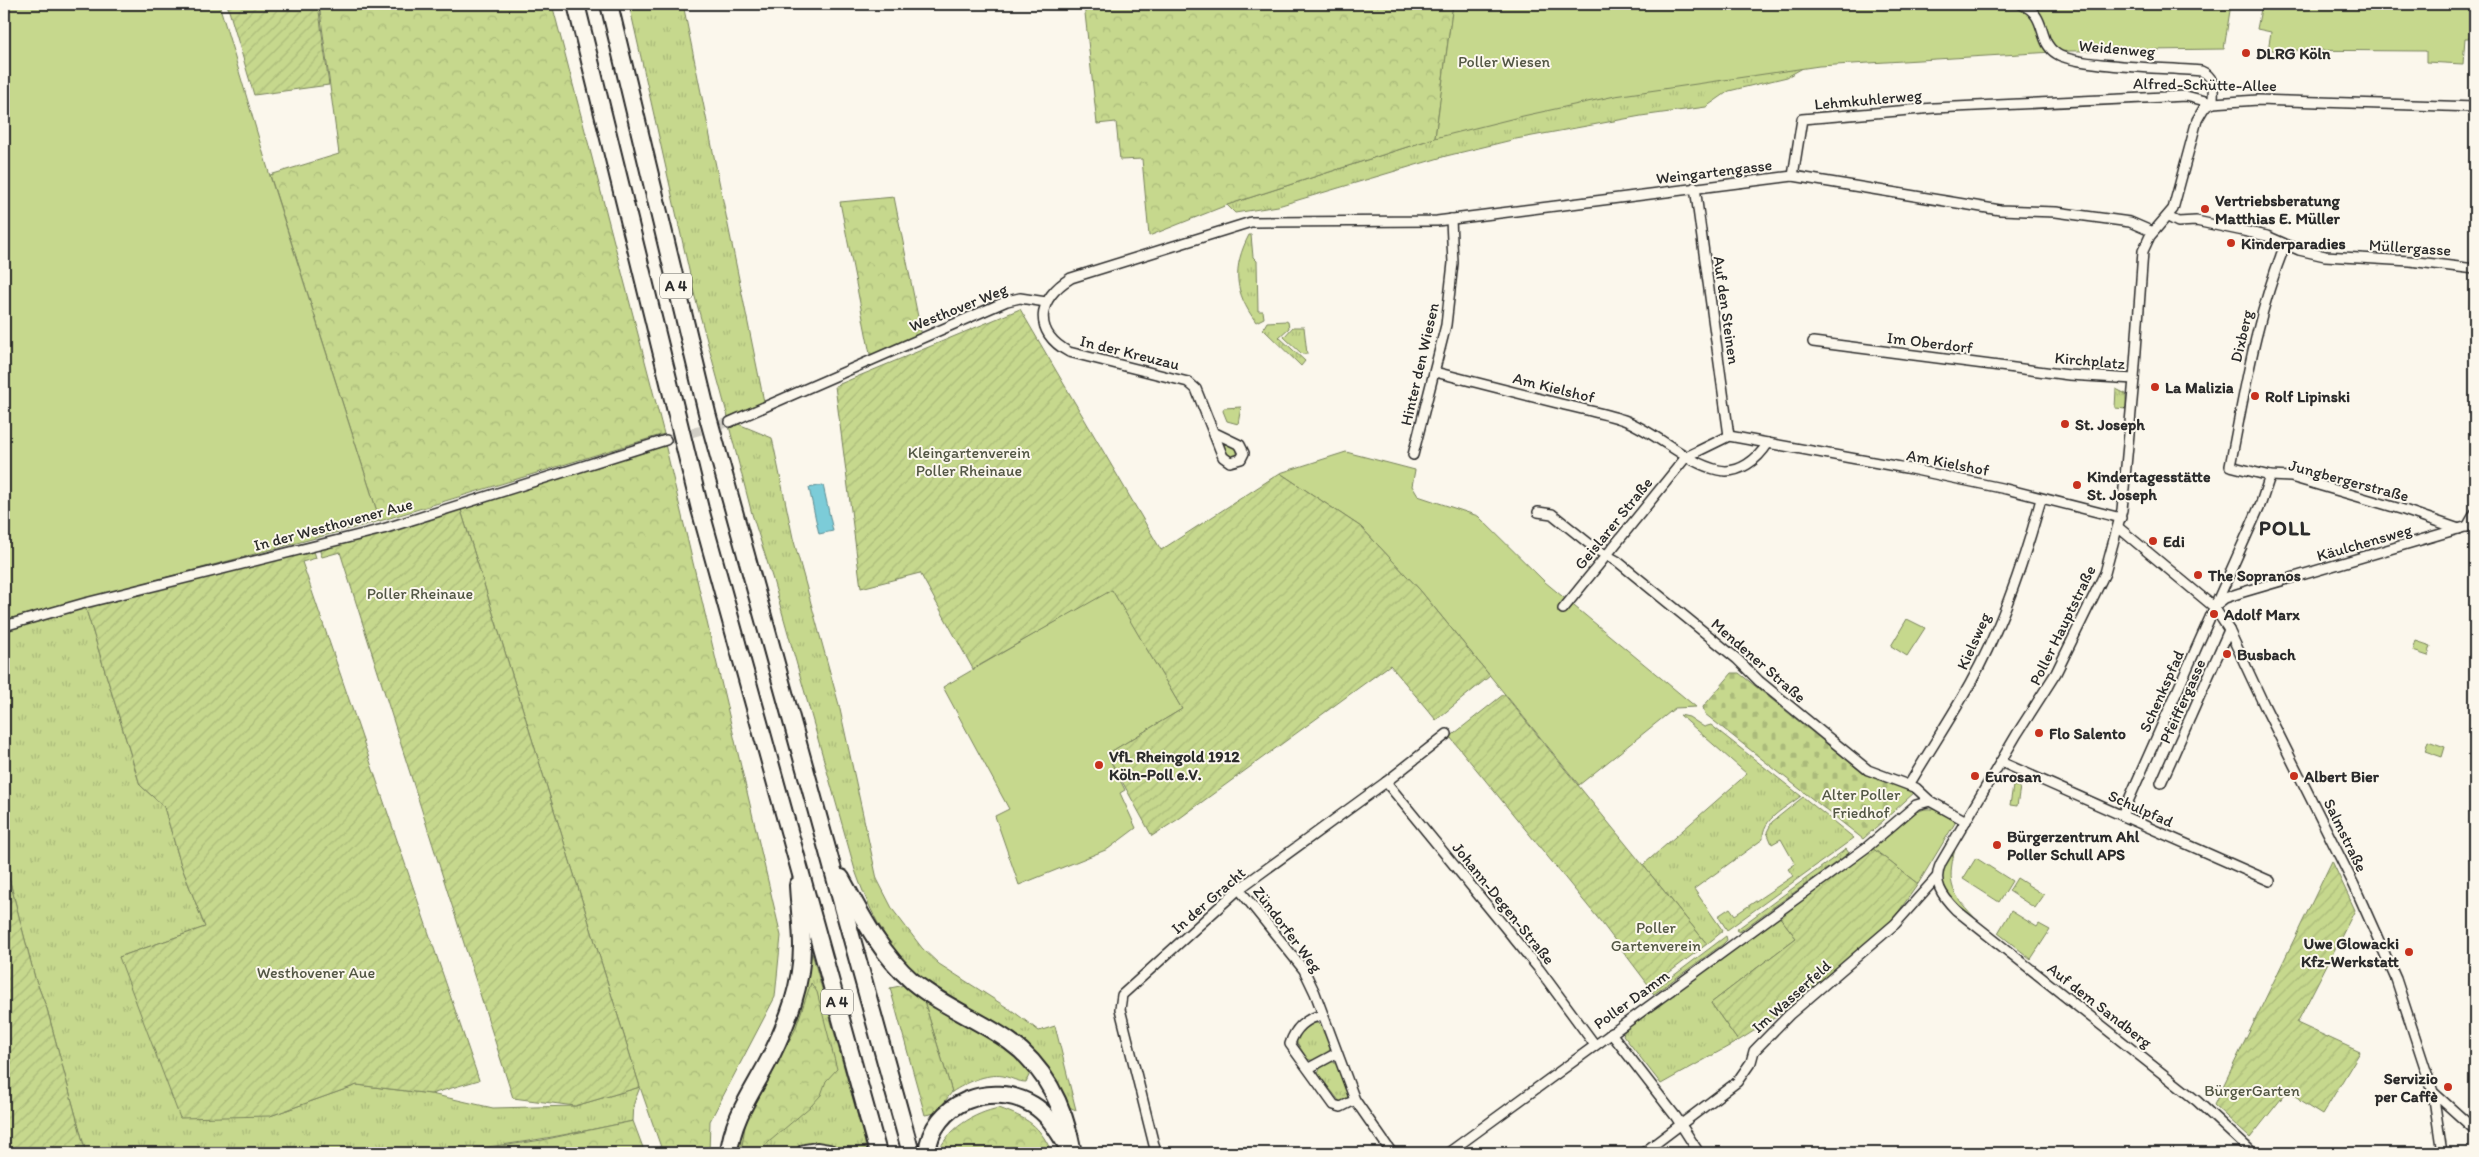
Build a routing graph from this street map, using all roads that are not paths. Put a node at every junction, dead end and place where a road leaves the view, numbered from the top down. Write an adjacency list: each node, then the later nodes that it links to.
1 (576, 4): 47 (highway, A 4)
2 (608, 4): 48 (highway, A 4)
3 (2021, 4): 4 (street, Weidenweg)
4 (2213, 103): 5 (street, Alfred-Schütte-Allee); 6 (street, Alfred-Schütte-Allee); 9 (street)
5 (2475, 107)
6 (1934, 108): 7 (street, Lehmkuhlerweg)
7 (1793, 176): 8 (street, Weingartengasse); 11 (street, Weingartengasse)
8 (1695, 187): 10 (street, Weingartengasse); 21 (street, Auf den Steinen)
9 (2168, 217): 11 (street, Poller Hauptstraße); 12 (street, Müllergasse)
10 (1451, 219): 14 (street, Weingartengasse); 17 (street, Hinter den Wiesen)
11 (2153, 232): 18 (street, Poller Hauptstraße)
12 (2285, 245): 13 (street, Müllergasse); 26 (street, Dixberg)
13 (2475, 269)
14 (1046, 302): 19 (street, Westhover Weg); 20 (street, In der Kreuzau)
15 (1813, 342): 16 (street, Im Oberdorf)
16 (2043, 371): 18 (street, Kirchplatz)
17 (1435, 372): 24 (street, Hinter den Wiesen); 25 (street, Am Kielshof)
18 (2134, 379): 31 (street, Poller Hauptstraße)
19 (730, 422)
20 (1213, 432)
21 (1729, 436): 23 (street, Am Kielshof); 25 (street)
22 (666, 440): 37 (street, In der Westhovener Aue)
23 (1768, 443): 25 (street, Am Kielshof); 28 (street, Am Kielshof)
24 (1413, 455)
25 (1686, 456): 34 (street, Geislarer Straße)
26 (2230, 466): 27 (street, Jungbergerstraße)
27 (2270, 476): 32 (street, Jungbergerstraße); 35 (street, Schenkspfad)
28 (2041, 499): 31 (street, Am Kielshof); 43 (street, Kielsweg)
29 (1538, 512): 34 (street, Mendener Straße)
30 (2475, 513): 32 (street)
31 (2121, 518): 33 (street, Poller Hauptstraße)
32 (2467, 527): 35 (street, Käulchensweg)
33 (2119, 528): 35 (street, Salmstraße); 40 (street, Poller Hauptstraße)
34 (1606, 555): 36 (street, Geislarer Straße); 43 (street, Mendener Straße)
35 (2214, 607): 38 (street, Salmstraße); 45 (street, Schenkspfad)
36 (1563, 609)
37 (4, 626)
38 (2229, 630): 42 (street, Pfeiffergasse); 57 (street, Salmstraße)
39 (1447, 734): 41 (street, In der Gracht)
40 (2000, 762): 45 (street, Schulpfad); 46 (street, Poller Hauptstraße)
41 (1386, 782): 51 (street, In der Gracht); 54 (street, Johann-Degen-Straße)
42 (2161, 783)
43 (1909, 785): 44 (street, Mendener Straße)
44 (1930, 801): 46 (street, Mendener Straße); 53 (street, Poller Damm)
45 (2122, 815): 50 (street, Schulpfad)
46 (1966, 821): 49 (street, Poller Hauptstraße)
47 (796, 850): 61 (highway); 64 (highway, A 4)
48 (828, 854): 65 (highway, A 4); 67 (highway)
49 (1937, 877): 59 (street, Im Wasserfeld); 73 (street, Auf dem Sandberg)
50 (2270, 881)
51 (1240, 889): 52 (street, Zündorfer Weg); 68 (street, In der Gracht)
52 (1323, 1015): 55 (street, Zündorfer Weg); 56 (street)
53 (1611, 1033): 54 (street, Poller Damm); 59 (street)
54 (1595, 1045): 70 (street, Poller Damm)
55 (1337, 1053): 56 (street); 58 (street, Zündorfer Weg)
56 (1309, 1068): 58 (street)
57 (2433, 1092): 60 (street, Salmstraße); 74 (street)
58 (1355, 1100): 69 (street, Zündorfer Weg)
59 (1680, 1125): 71 (street, Im Wasserfeld); 72 (street)
60 (2475, 1130)
61 (729, 1153)
62 (806, 1153): 63 (highway)
63 (829, 1153)
64 (878, 1153)
65 (911, 1153)
66 (927, 1153): 67 (highway)
67 (1072, 1153)
68 (1156, 1153)
69 (1392, 1153)
70 (1448, 1153)
71 (1643, 1153)
72 (1699, 1153)
73 (2253, 1153)
74 (2442, 1153)

